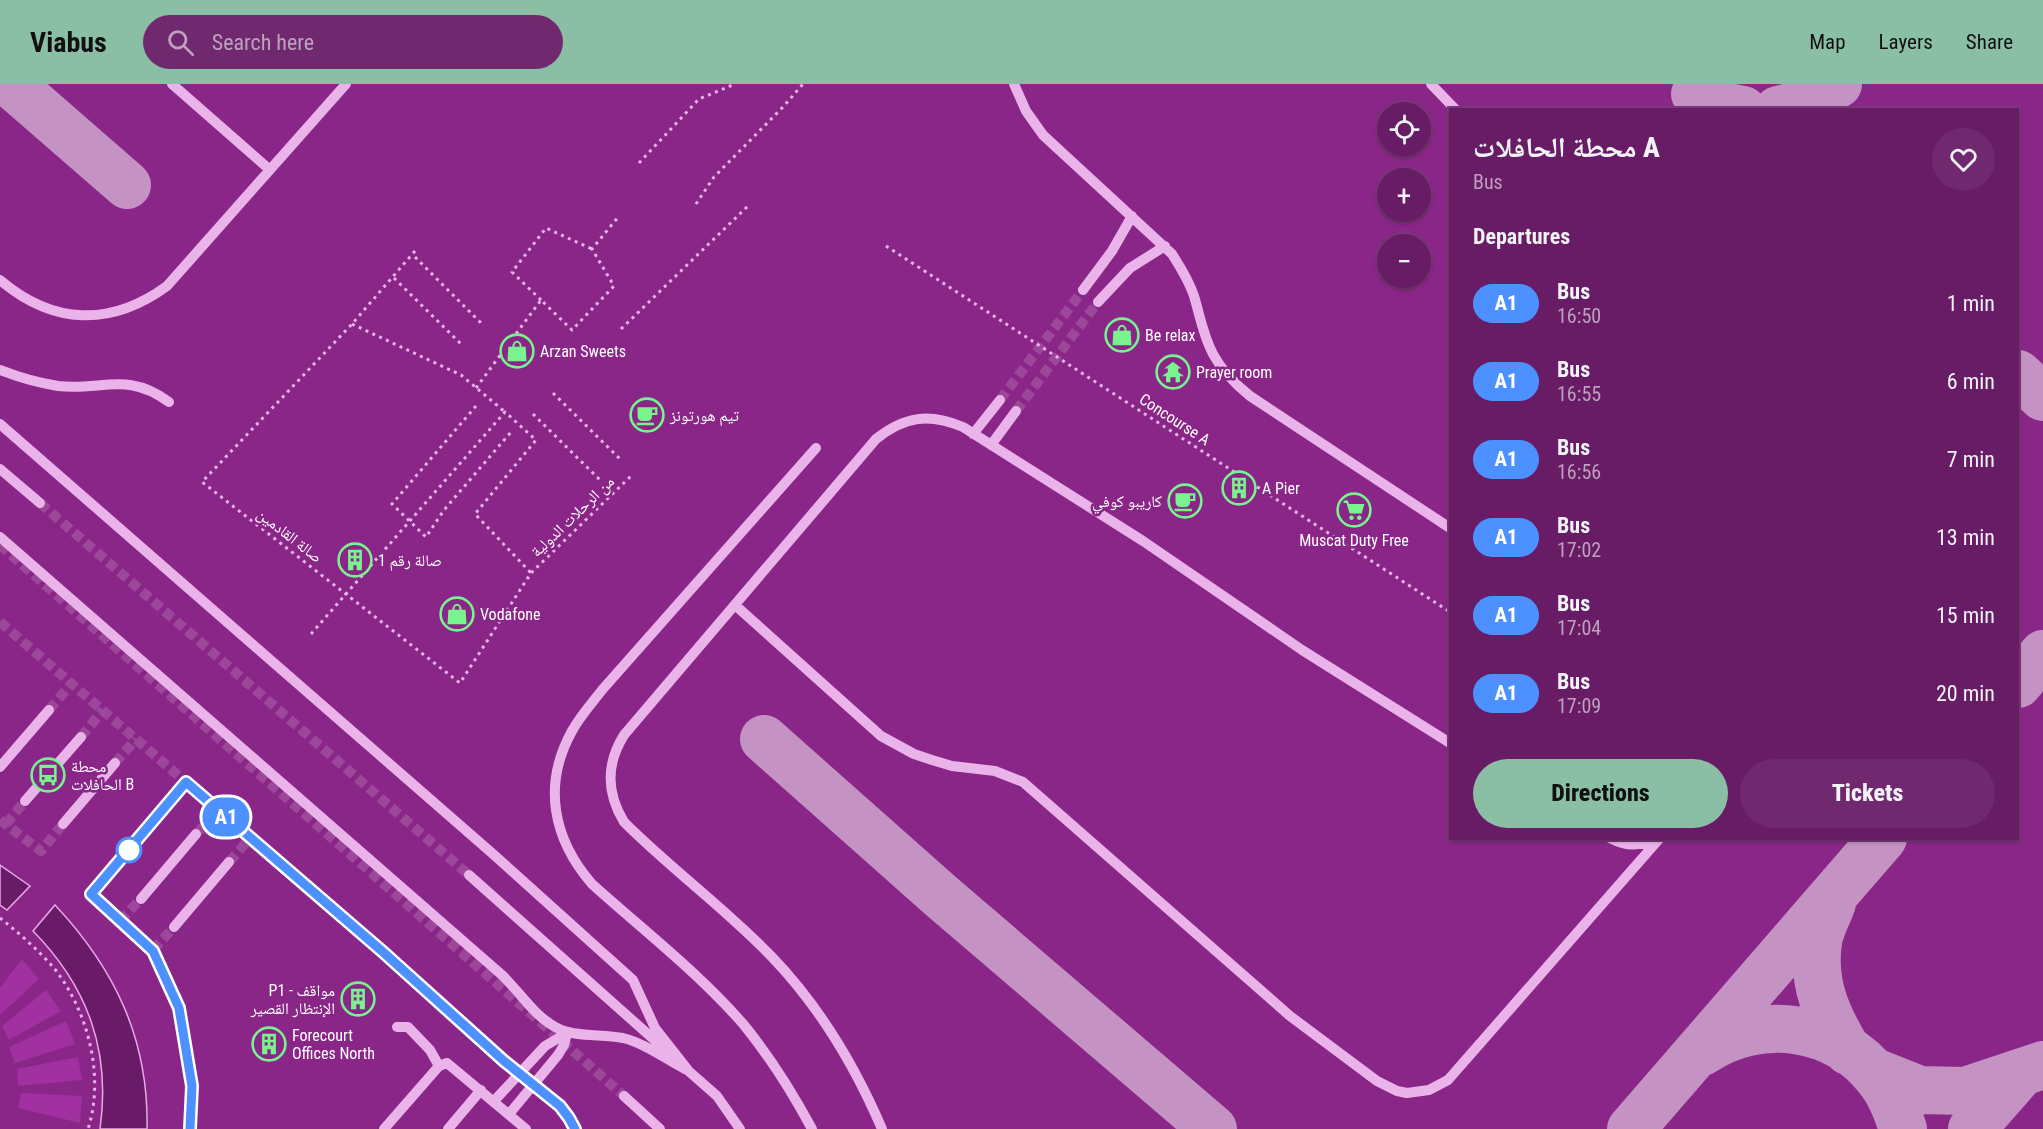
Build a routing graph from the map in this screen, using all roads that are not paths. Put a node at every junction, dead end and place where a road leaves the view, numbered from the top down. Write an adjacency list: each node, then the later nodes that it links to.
1 (172, 84): 6 (street)
2 (346, 84): 6 (street)
3 (1014, 84): 7 (street)
4 (1431, 84): 5 (street)
5 (1454, 108)
6 (270, 170): 9 (street)
7 (1132, 216): 8 (street); 10 (street)
8 (1164, 246): 11 (street); 22 (street)
9 (0, 280)
10 (1083, 290)
11 (1098, 302)
12 (0, 370): 14 (street)
13 (1000, 400): 17 (street)
14 (169, 402)
15 (1016, 411): 18 (street)
16 (0, 424): 47 (street)
17 (973, 434): 18 (street); 24 (street)
18 (991, 444): 27 (street)
19 (816, 448): 60 (street)
20 (0, 469): 21 (street)
21 (40, 503)
22 (1449, 527)
23 (0, 537): 44 (street)
24 (735, 605): 36 (street); 61 (street)
25 (49, 710): 29 (street)
26 (81, 737): 30 (street)
27 (1449, 741)
28 (115, 763): 32 (street)
29 (0, 767)
30 (26, 801)
31 (165, 808): 38 (street)
32 (63, 825)
33 (196, 834): 40 (street)
34 (1614, 840): 35 (street)
35 (1652, 840)
36 (1656, 840)
37 (229, 862): 41 (street)
38 (110, 872)
39 (469, 875): 47 (street)
40 (141, 899)
41 (174, 927)
42 (383, 952): 45 (street)
43 (397, 1027): 46 (street)
44 (567, 1033): 47 (street); 50 (street); 52 (street)
45 (504, 1061)
46 (439, 1066): 48 (street); 53 (street)
47 (688, 1070): 59 (street)
48 (481, 1090): 50 (street); 54 (street)
49 (624, 1096): 58 (street)
50 (494, 1101): 52 (street)
51 (560, 1106): 57 (street)
52 (512, 1117): 55 (street); 56 (street)
53 (384, 1129)
54 (448, 1129)
55 (508, 1129)
56 (526, 1129)
57 (575, 1129)
58 (660, 1129)
59 (741, 1129)
60 (812, 1129)
61 (882, 1129)

